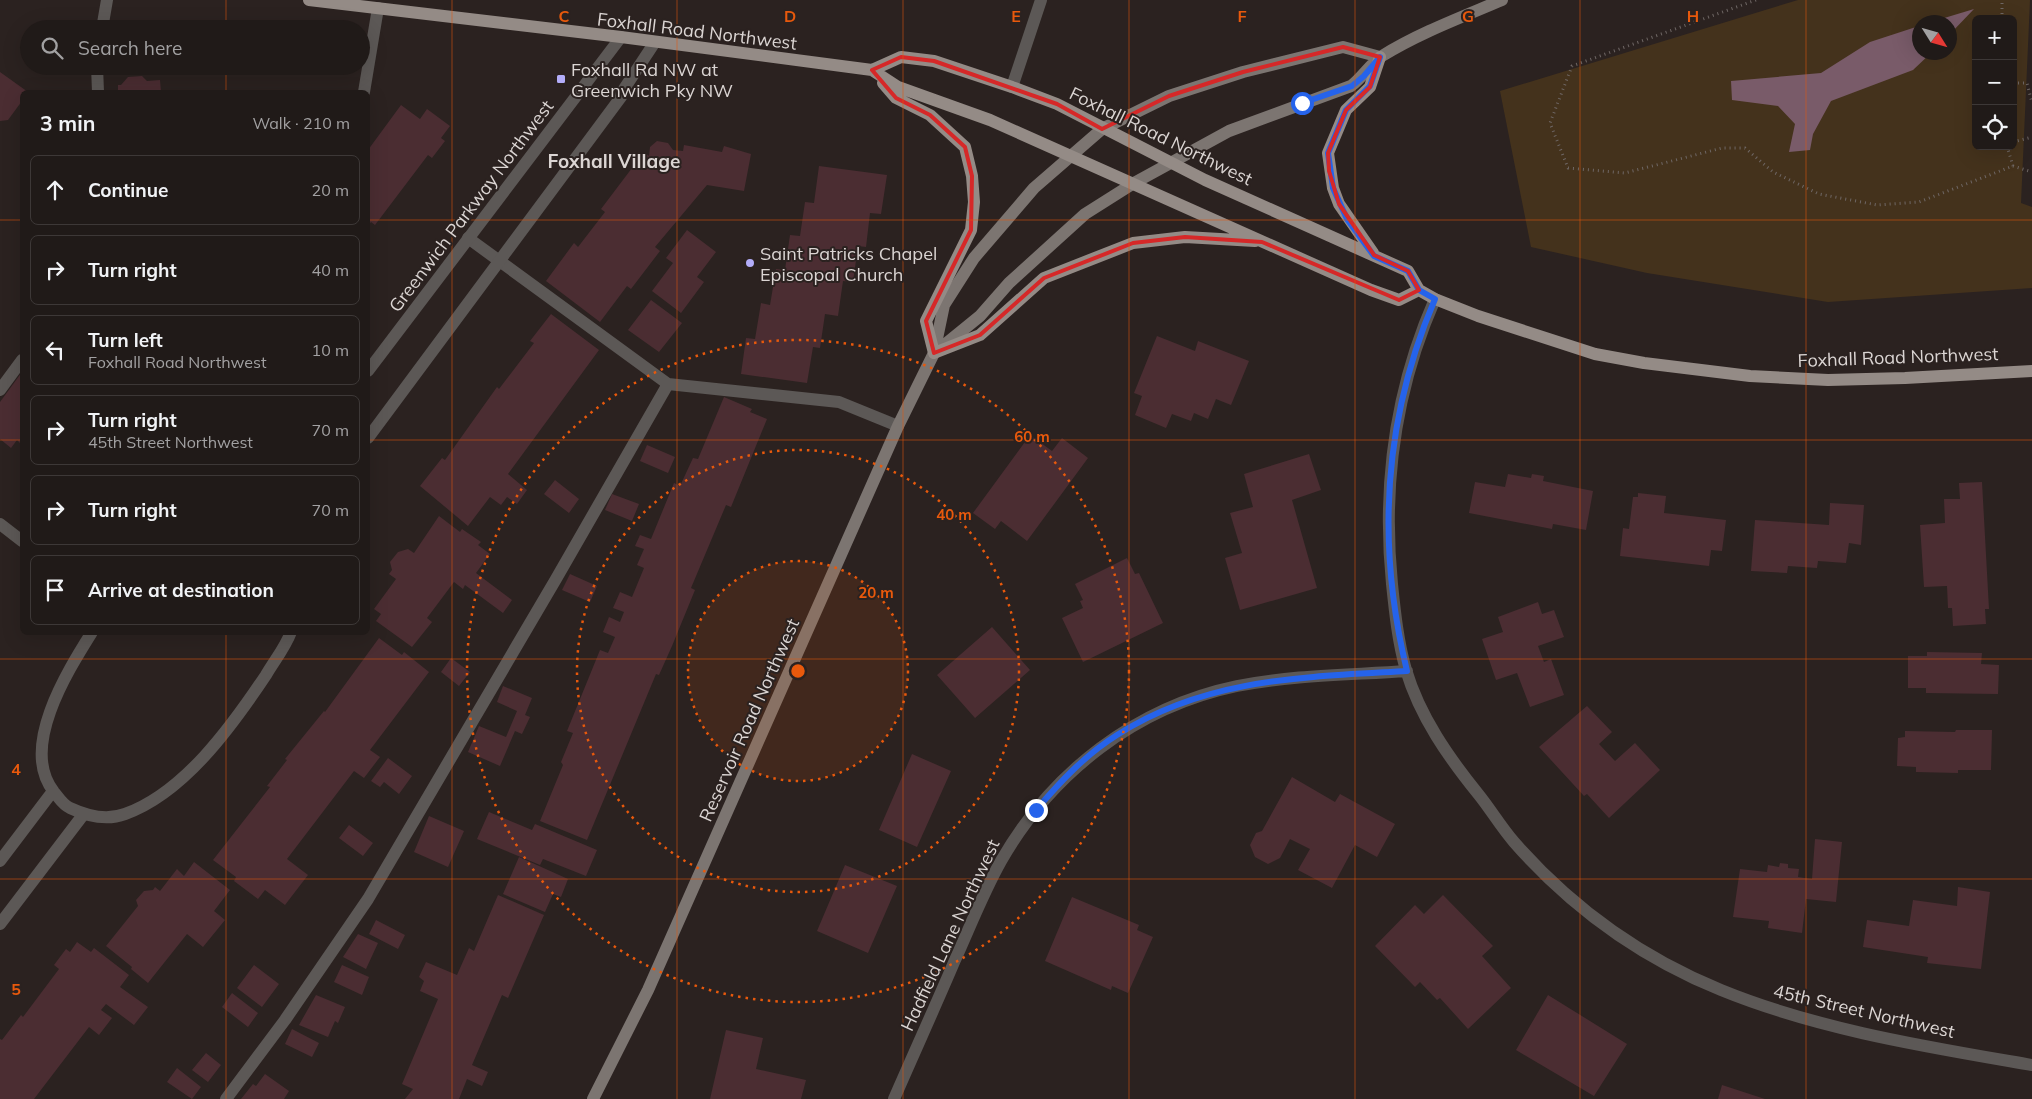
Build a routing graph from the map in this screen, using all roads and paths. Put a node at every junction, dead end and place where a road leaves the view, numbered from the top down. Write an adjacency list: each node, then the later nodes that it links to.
1 (107, 0): 9 (street)
2 (309, 0): 7 (main road, Foxhall Road Northwest)
3 (1041, 0): 18 (street)
4 (1502, 0): 13 (main road, Reservoir Road Northwest)
5 (1756, 0): 28 (path)
6 (2002, 0): 8 (path)
7 (378, 8): 10 (main road, Foxhall Road Northwest); 12 (street)
8 (2002, 15)
9 (104, 20)
10 (620, 37): 11 (main road, Foxhall Road Northwest); 31 (street, Greenwich Parkway Northwest)
11 (655, 42): 14 (main road, Foxhall Road Northwest); 34 (street)
12 (370, 56)
13 (1380, 57): 22 (main road, Reservoir Road Northwest); 27 (main road, Reservoir Road Northwest); 33 (main road)
14 (872, 70): 18 (main road, Foxhall Road Northwest); 26 (main road, Foxhall Road Northwest); 37 (main road)
15 (97, 75): 19 (street)
16 (367, 75): 20 (street)
17 (2017, 83): 21 (path)
18 (1012, 88): 22 (main road, Foxhall Road Northwest)
19 (98, 90)
20 (364, 90)
21 (2032, 103)
22 (1102, 129): 26 (main road, Reservoir Road Northwest); 27 (main road, Foxhall Road Northwest)
23 (2032, 137): 24 (path)
24 (2017, 141)
25 (2008, 150): 28 (path)
26 (1071, 156): 30 (main road, Foxhall Road Northwest); 37 (main road, Reservoir Road Northwest)
27 (1169, 162): 30 (main road, Reservoir Road Northwest); 33 (main road, Foxhall Road Northwest)
28 (2013, 166): 29 (path)
29 (2032, 172)
30 (1134, 183): 32 (main road, Foxhall Road Northwest); 37 (main road, Reservoir Road Northwest)
31 (468, 238): 34 (street); 39 (street, Greenwich Parkway Northwest)
32 (1262, 242): 35 (main road, Foxhall Road Northwest); 37 (main road)
33 (1374, 256): 35 (main road, Foxhall Road Northwest)
34 (500, 261): 41 (street); 44 (street)
35 (1419, 290): 36 (main road, Foxhall Road Northwest)
36 (1435, 299): 40 (main road, Foxhall Road Northwest); 49 (street, 45th Street Northwest)
37 (934, 353): 43 (main road, Reservoir Road Northwest)
38 (20, 363): 42 (street)
39 (370, 368)
40 (2032, 370)
41 (668, 384): 43 (street); 55 (street)
42 (0, 390)
43 (898, 426): 56 (main road, Reservoir Road Northwest)
44 (370, 435)
45 (0, 524): 46 (street)
46 (20, 539)
47 (90, 635): 50 (street)
48 (289, 635): 51 (street)
49 (1407, 671): 54 (street, 45th Street Northwest); 57 (street, Hadfield Lane Northwest)
50 (53, 791): 51 (street); 52 (street)
51 (83, 814): 53 (street)
52 (0, 861)
53 (0, 924)
54 (2032, 1064)
55 (226, 1099)
56 (593, 1099)
57 (894, 1099)

